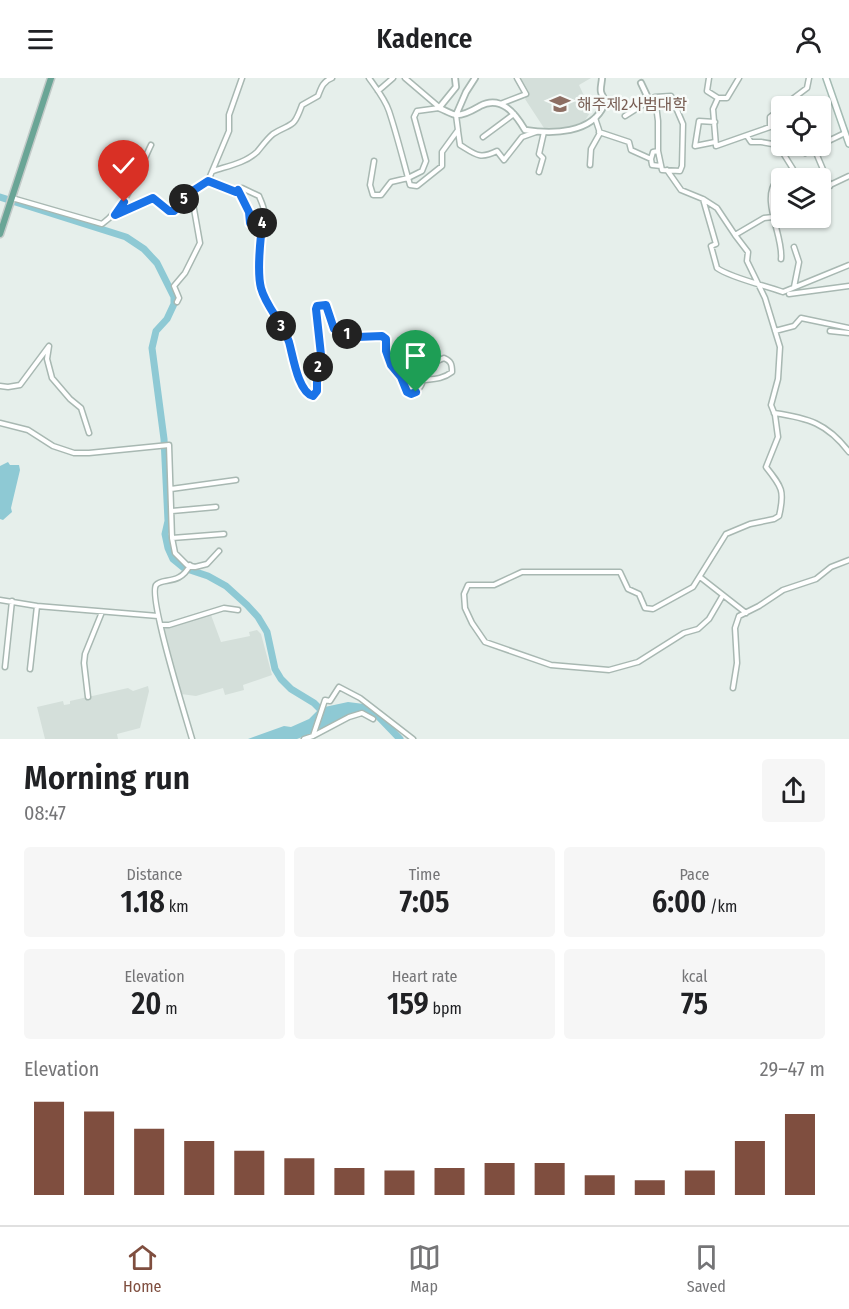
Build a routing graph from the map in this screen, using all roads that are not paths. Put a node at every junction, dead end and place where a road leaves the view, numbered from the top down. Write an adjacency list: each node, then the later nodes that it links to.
1 (51, 78): 55 (main road)
2 (242, 78): 47 (street)
3 (332, 78): 47 (street)
4 (369, 78): 16 (street)
5 (393, 78): 16 (street)
6 (405, 78): 22 (street)
7 (455, 78): 22 (street)
8 (476, 78): 24 (street)
9 (517, 78): 21 (street)
10 (602, 78): 27 (street)
11 (709, 78): 19 (street)
12 (739, 78): 19 (street)
13 (809, 78): 17 (street)
14 (826, 78): 33 (main road)
15 (641, 83): 20 (street)
16 (378, 91): 50 (street)
17 (796, 96)
18 (655, 97): 20 (street); 40 (street); 46 (street)
19 (718, 98): 28 (street)
20 (649, 100): 25 (street)
21 (500, 104): 23 (street); 24 (street)
22 (440, 108): 24 (street); 50 (street)
23 (515, 113): 30 (street); 35 (street)
24 (456, 115): 29 (street)
25 (625, 116)
26 (771, 116): 34 (street)
27 (595, 118): 31 (street); 32 (street)
28 (715, 122): 37 (street); 37 (street)
29 (458, 130): 30 (street); 50 (street)
30 (537, 132): 31 (street)
31 (544, 132): 48 (street)
32 (599, 132): 41 (street); 43 (street)
33 (845, 133): 36 (street); 38 (main road)
34 (747, 136): 37 (street); 45 (street)
35 (483, 137)
36 (831, 140)
37 (715, 142)
38 (849, 144)
39 (151, 145): 57 (street)
40 (658, 151): 41 (street); 44 (street)
41 (651, 159): 44 (street)
42 (374, 161): 50 (street)
43 (590, 165)
44 (661, 166): 46 (street)
45 (792, 168)
46 (667, 170): 56 (street)
47 (212, 171): 51 (street)
48 (539, 172)
49 (849, 176): 52 (street)
50 (408, 178)
51 (208, 181): 53 (street); 54 (street)
52 (831, 185)
53 (238, 190): 59 (street); 59 (street)
54 (191, 192): 57 (street); 70 (street)
55 (11, 198): 57 (street); 61 (main road)
56 (703, 199): 62 (street); 66 (street)
57 (115, 215)
58 (771, 218): 62 (street)
59 (263, 222): 74 (street)
60 (777, 228): 64 (street)
61 (0, 234)
62 (735, 235): 66 (street)
63 (794, 247): 68 (street)
64 (781, 259)
65 (849, 265): 68 (street)
66 (758, 283): 68 (street); 72 (street)
67 (849, 286): 69 (street)
68 (794, 287)
69 (789, 294)
70 (177, 302)
71 (849, 330): 72 (street); 73 (street)
72 (775, 331): 76 (street)
73 (830, 331)
74 (424, 380): 74 (street)
75 (0, 386): 78 (street)
76 (774, 413): 79 (street); 89 (street)
77 (0, 423): 81 (street)
78 (89, 433)
79 (849, 452)
80 (236, 480): 81 (street)
81 (171, 489): 83 (street)
82 (216, 507): 83 (street)
83 (172, 511): 85 (street)
84 (224, 534): 85 (street)
85 (172, 538): 88 (street)
86 (219, 551): 88 (street)
87 (849, 560): 96 (street)
88 (188, 568): 97 (street)
89 (700, 577): 90 (street); 90 (street)
90 (723, 595): 96 (street)
91 (0, 600): 92 (street)
92 (12, 601): 93 (street); 99 (street)
93 (37, 606): 95 (street); 100 (street)
94 (238, 610): 98 (street)
95 (102, 612): 97 (street); 102 (street)
96 (746, 613): 101 (street)
97 (158, 616): 98 (street)
98 (160, 625): 105 (street)
99 (4, 667)
100 (30, 669)
101 (733, 688)
102 (88, 697)
103 (373, 719): 104 (street)
104 (314, 734): 106 (street); 107 (street)
105 (192, 739)
106 (304, 739)
107 (413, 739)

